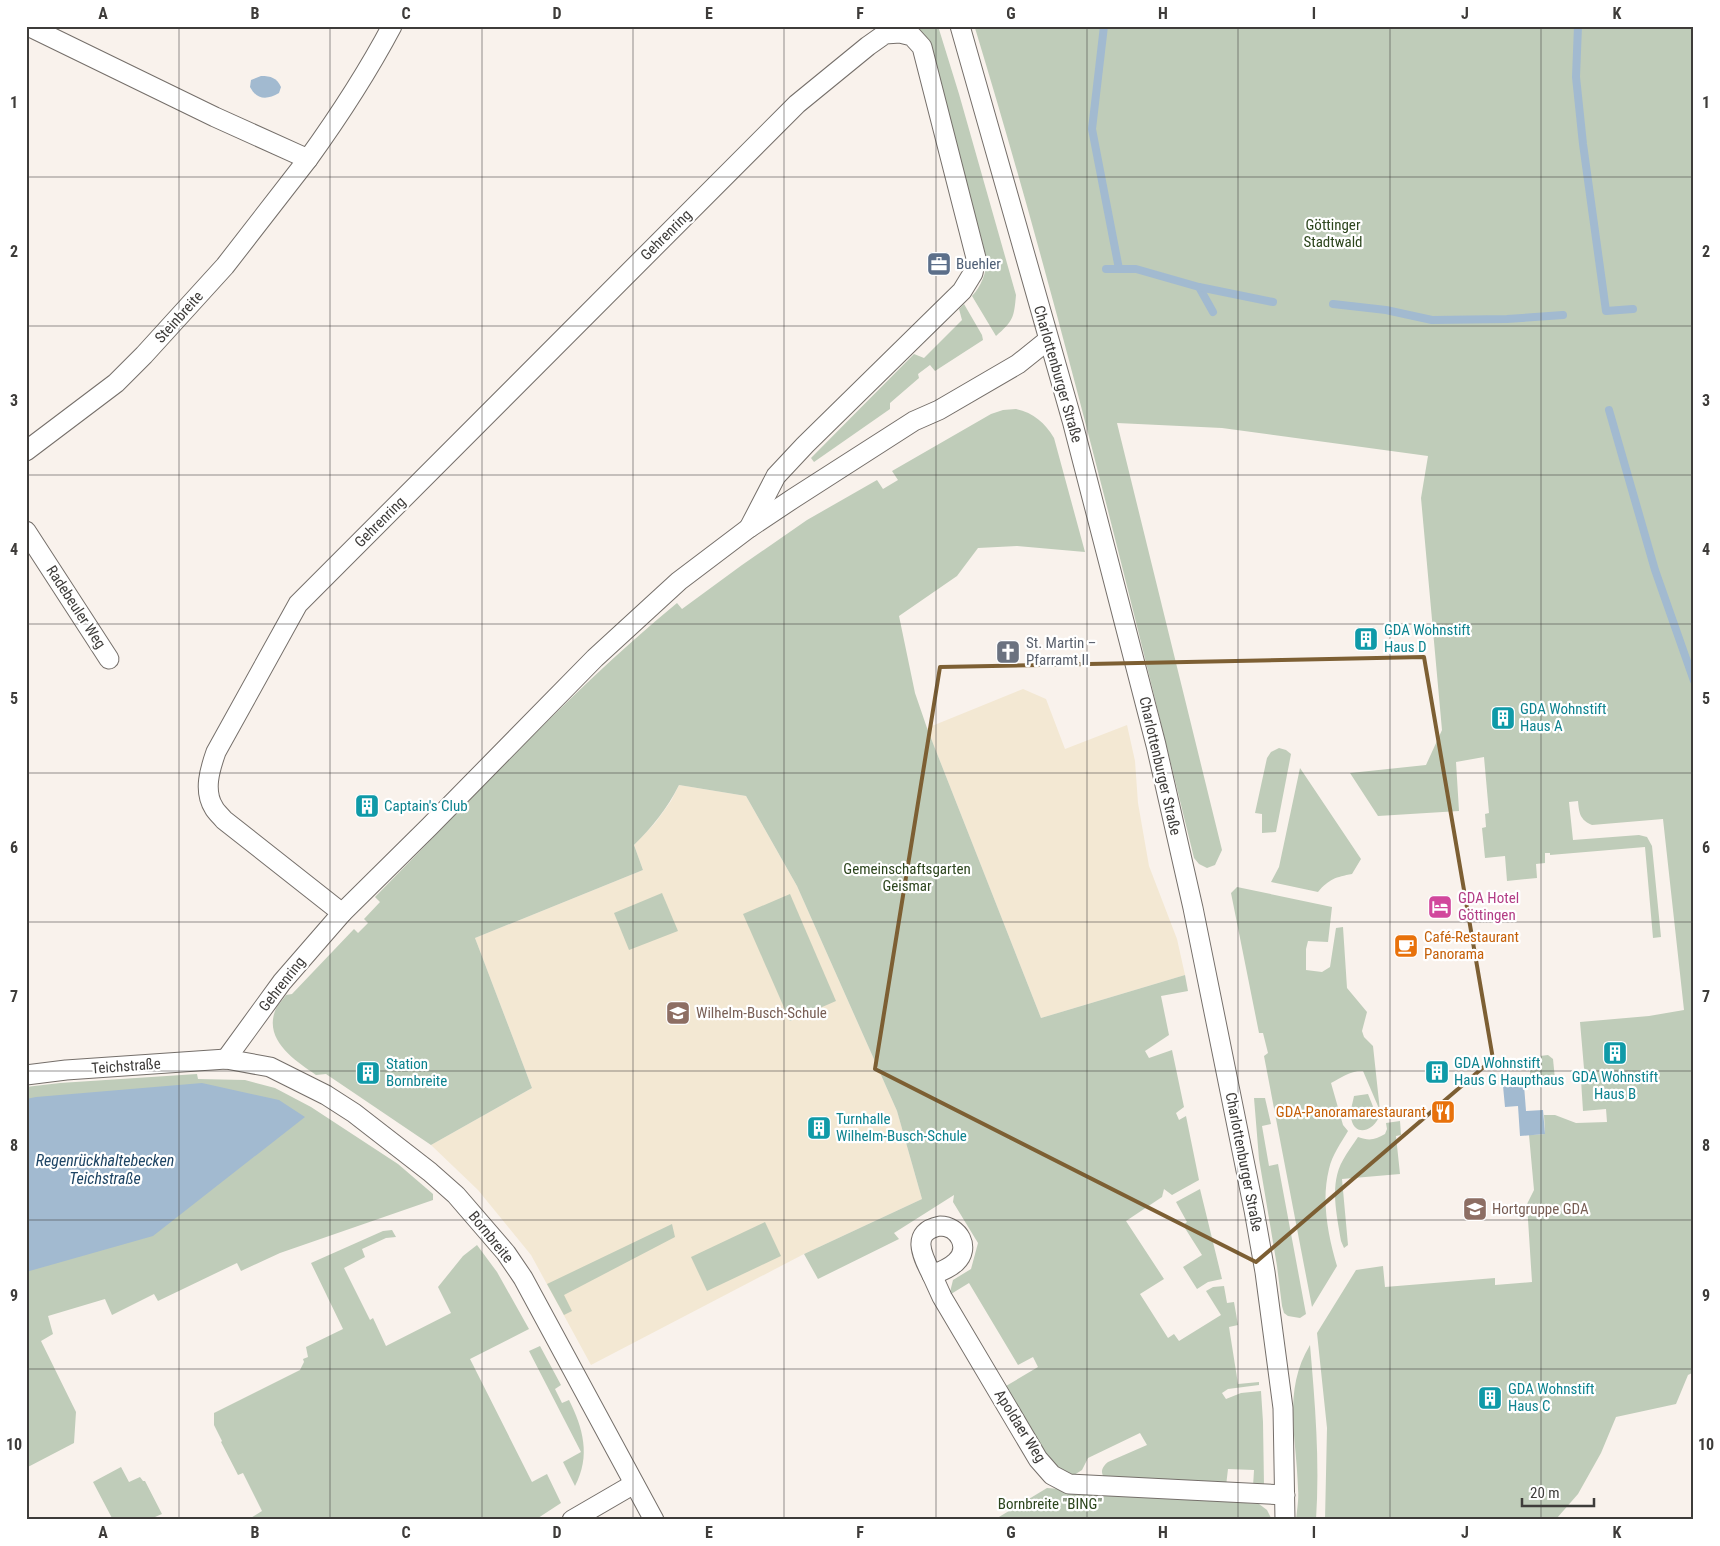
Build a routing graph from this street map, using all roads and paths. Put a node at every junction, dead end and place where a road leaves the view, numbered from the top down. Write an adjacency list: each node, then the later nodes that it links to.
1 (28, 26): 4 (street)
2 (392, 26): 4 (street, Steinbreite)
3 (960, 26): 5 (street, Charlottenburger Straße)
4 (308, 159): 6 (street, Steinbreite)
5 (1048, 340): 7 (street, Gehrenring); 15 (street, Charlottenburger Straße)
6 (26, 451)
7 (749, 528): 10 (street, Gehrenring); 10 (street, Gehrenring)
8 (26, 531): 9 (street, Radebeuler Weg)
9 (109, 659)
10 (342, 913): 11 (street, Gehrenring)
11 (226, 1058): 12 (street, Teichstraße); 14 (street, Bornbreite)
12 (26, 1075)
13 (932, 1275): 15 (street, Apoldaer Weg)
14 (634, 1484): 16 (street); 17 (street, Bornbreite)
15 (1286, 1496): 18 (street, Charlottenburger Straße)
16 (572, 1520)
17 (654, 1520)
18 (1285, 1520)

